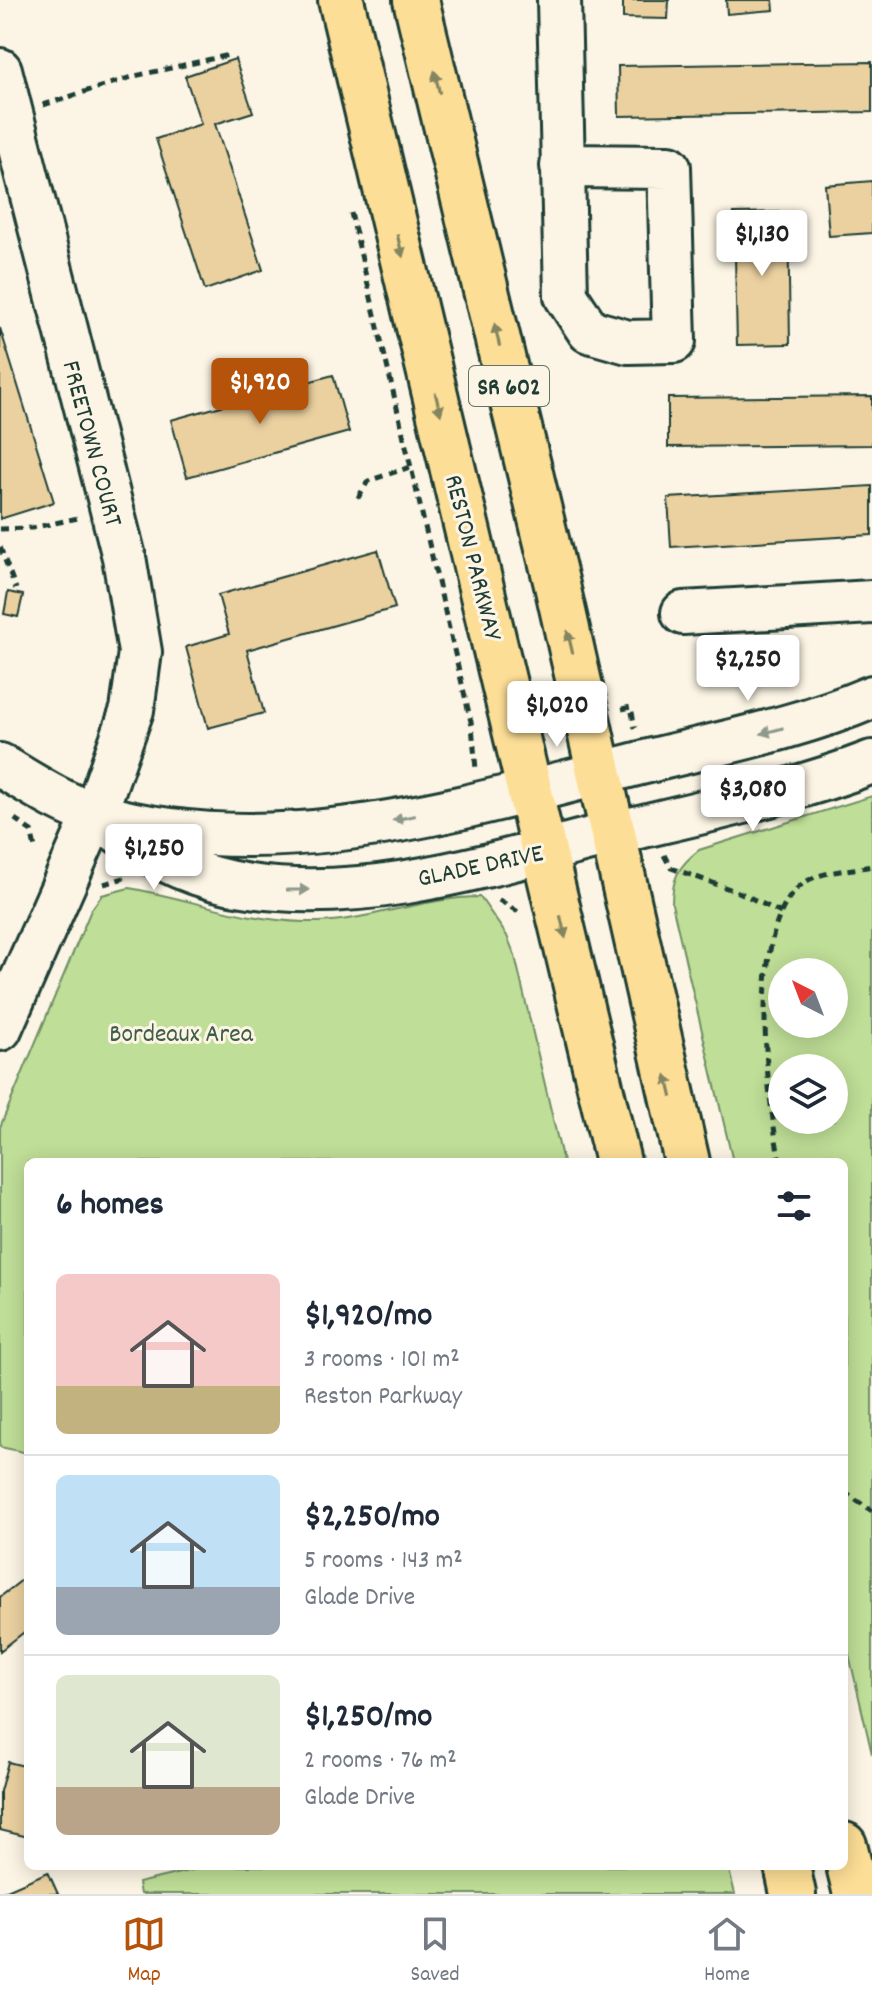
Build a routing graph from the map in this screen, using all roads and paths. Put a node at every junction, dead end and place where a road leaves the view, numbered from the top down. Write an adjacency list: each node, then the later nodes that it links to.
1 (341, 0): 20 (main road, RESTON PARKWAY / SR 602, one-way to 20)
2 (416, 0): 19 (main road, SR 602, one-way to 2)
3 (559, 0): 7 (street)
4 (229, 55): 6 (path)
5 (0, 70): 6 (street, FREETOWN COURT)
6 (11, 116): 10 (street, FREETOWN COURT)
7 (562, 166): 7 (street)
8 (410, 467): 9 (path)
9 (358, 498)
10 (112, 509): 11 (path); 22 (street, FREETOWN COURT)
11 (0, 529)
12 (0, 547): 13 (path)
13 (16, 589)
14 (872, 602): 15 (street)
15 (683, 613)
16 (872, 697): 19 (street, GLADE DRIVE, one-way to 19)
17 (872, 762): 23 (street, GLADE DRIVE)
18 (0, 765): 22 (street, GLADE DRIVE)
19 (599, 773): 20 (street, GLADE DRIVE); 23 (main road, SR 602)
20 (531, 789): 22 (street, GLADE DRIVE, one-way to 22); 25 (main road, RESTON PARKWAY / SR 602)
21 (8, 814): 24 (path)
22 (95, 814): 25 (street, GLADE DRIVE, one-way to 25); 29 (street, FREETOWN COURT)
23 (613, 834): 25 (street, GLADE DRIVE); 31 (main road, SR 602, one-way to 23)
24 (37, 848)
25 (545, 851): 30 (main road, RESTON PARKWAY / SR 602, one-way to 30)
26 (872, 866): 32 (path)
27 (494, 898): 28 (path)
28 (516, 908)
29 (0, 1029)
30 (617, 1158)
31 (686, 1158)
32 (779, 1158)
33 (848, 1495): 34 (path)
34 (872, 1511)
35 (848, 1861): 38 (main road)
36 (788, 1870): 37 (main road)
37 (793, 1894)
38 (856, 1894)

